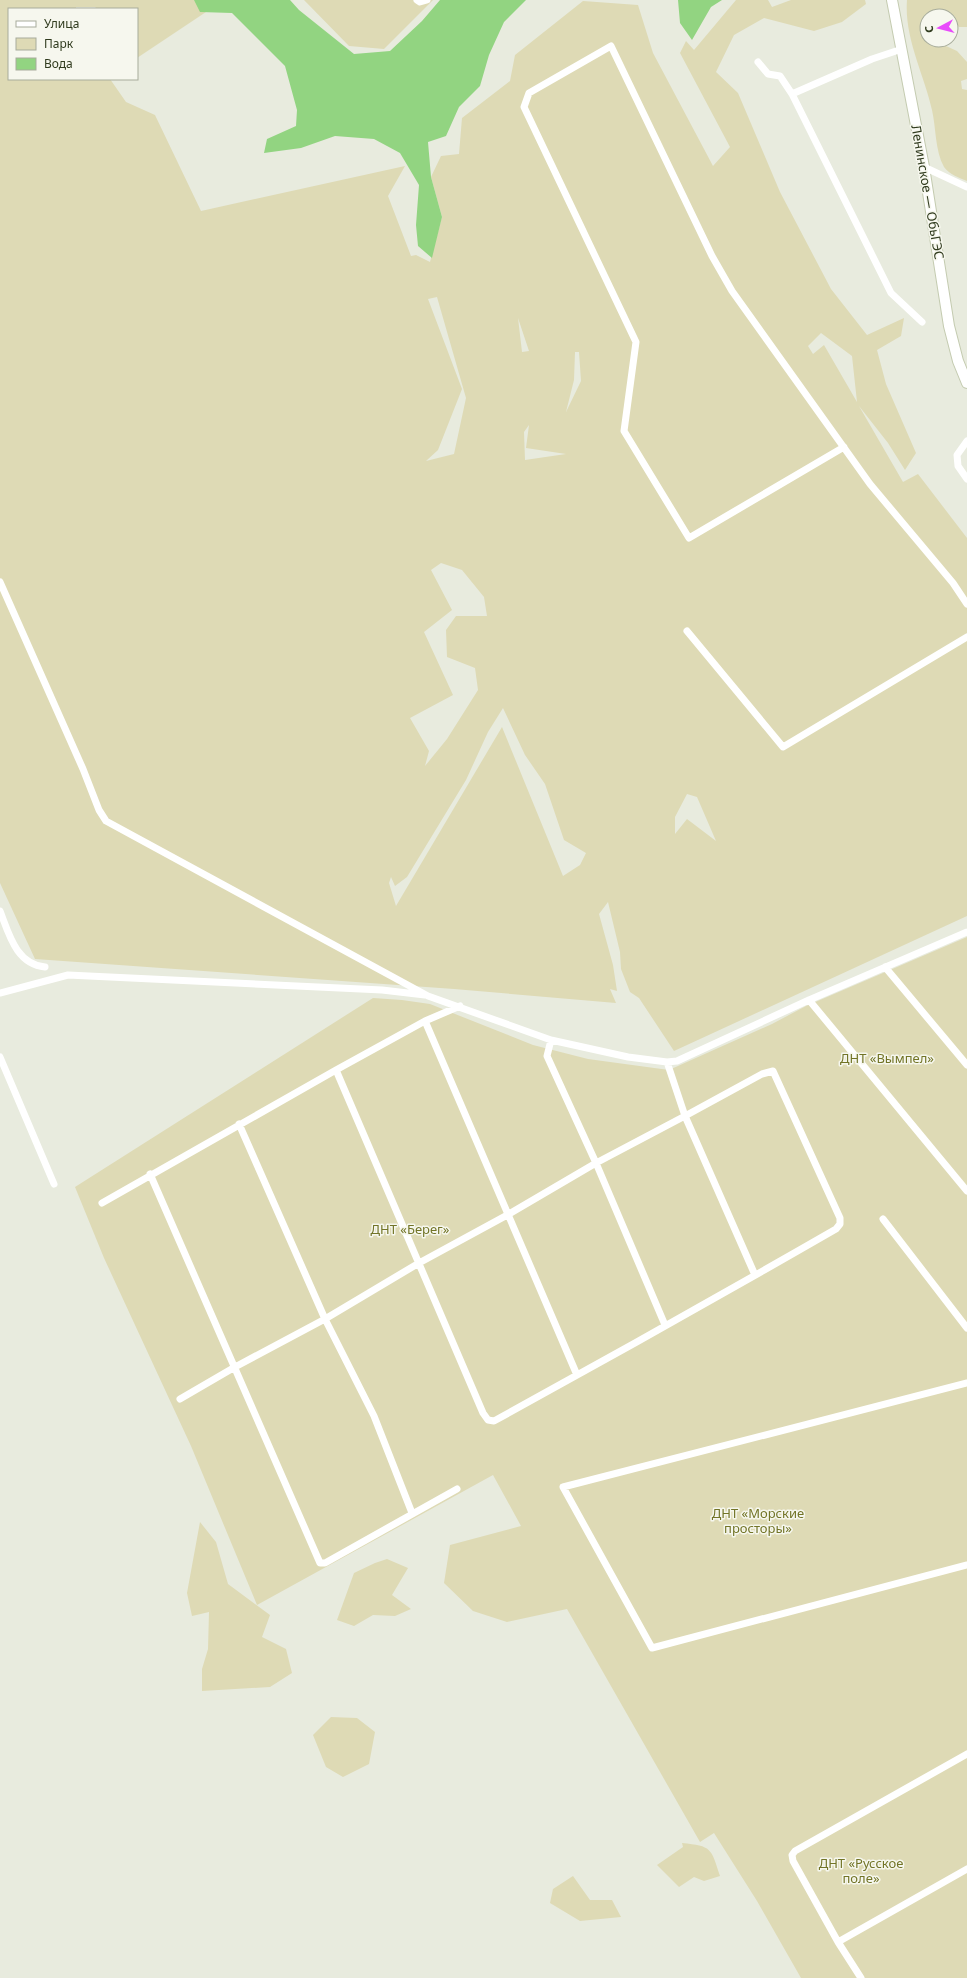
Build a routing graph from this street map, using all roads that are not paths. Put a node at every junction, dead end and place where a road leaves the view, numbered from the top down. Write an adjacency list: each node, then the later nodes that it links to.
1 (417, 0): 2 (street)
2 (427, 0)
3 (893, 5): 4 (main road, Ленинское — ОбьГЭС)
4 (902, 48): 6 (street); 7 (main road, Ленинское — ОбьГЭС)
5 (758, 62): 6 (street)
6 (792, 94): 9 (street)
7 (924, 167): 8 (street); 10 (main road, Ленинское — ОбьГЭС)
8 (967, 187)
9 (922, 322)
10 (966, 377)
11 (967, 441): 13 (street)
12 (844, 447): 12 (street); 15 (street)
13 (967, 478)
14 (0, 582): 23 (street)
15 (967, 604)
16 (687, 631): 17 (street)
17 (967, 637)
18 (0, 911): 20 (street)
19 (967, 932): 21 (street)
20 (45, 967)
21 (885, 967): 24 (street); 30 (street)
22 (0, 993): 23 (street)
23 (428, 996): 25 (street)
24 (809, 1000): 29 (street); 37 (street)
25 (460, 1006): 26 (street); 27 (street)
26 (425, 1021): 31 (street); 39 (street)
27 (551, 1040): 29 (street); 34 (street)
28 (0, 1057): 36 (street)
29 (667, 1062): 32 (street)
30 (967, 1065)
31 (336, 1070): 33 (street); 41 (street)
32 (685, 1116): 34 (street); 42 (street); 42 (street)
33 (239, 1124): 35 (street); 43 (street)
34 (596, 1163): 39 (street); 44 (street)
35 (150, 1174): 38 (street); 46 (street)
36 (54, 1184)
37 (967, 1191)
38 (102, 1203)
39 (508, 1214): 41 (street); 47 (street)
40 (883, 1219): 45 (street)
41 (419, 1263): 43 (street); 47 (street)
42 (755, 1276): 44 (street)
43 (325, 1320): 46 (street); 51 (street)
44 (664, 1326): 47 (street)
45 (967, 1328)
46 (235, 1367): 49 (street); 51 (street)
47 (577, 1375)
48 (967, 1383): 52 (street)
49 (180, 1399)
50 (456, 1489): 51 (street)
51 (412, 1513)
52 (967, 1564)
53 (967, 1754): 55 (street)
54 (967, 1869): 55 (street)
55 (838, 1942): 56 (street)
56 (861, 1978)

